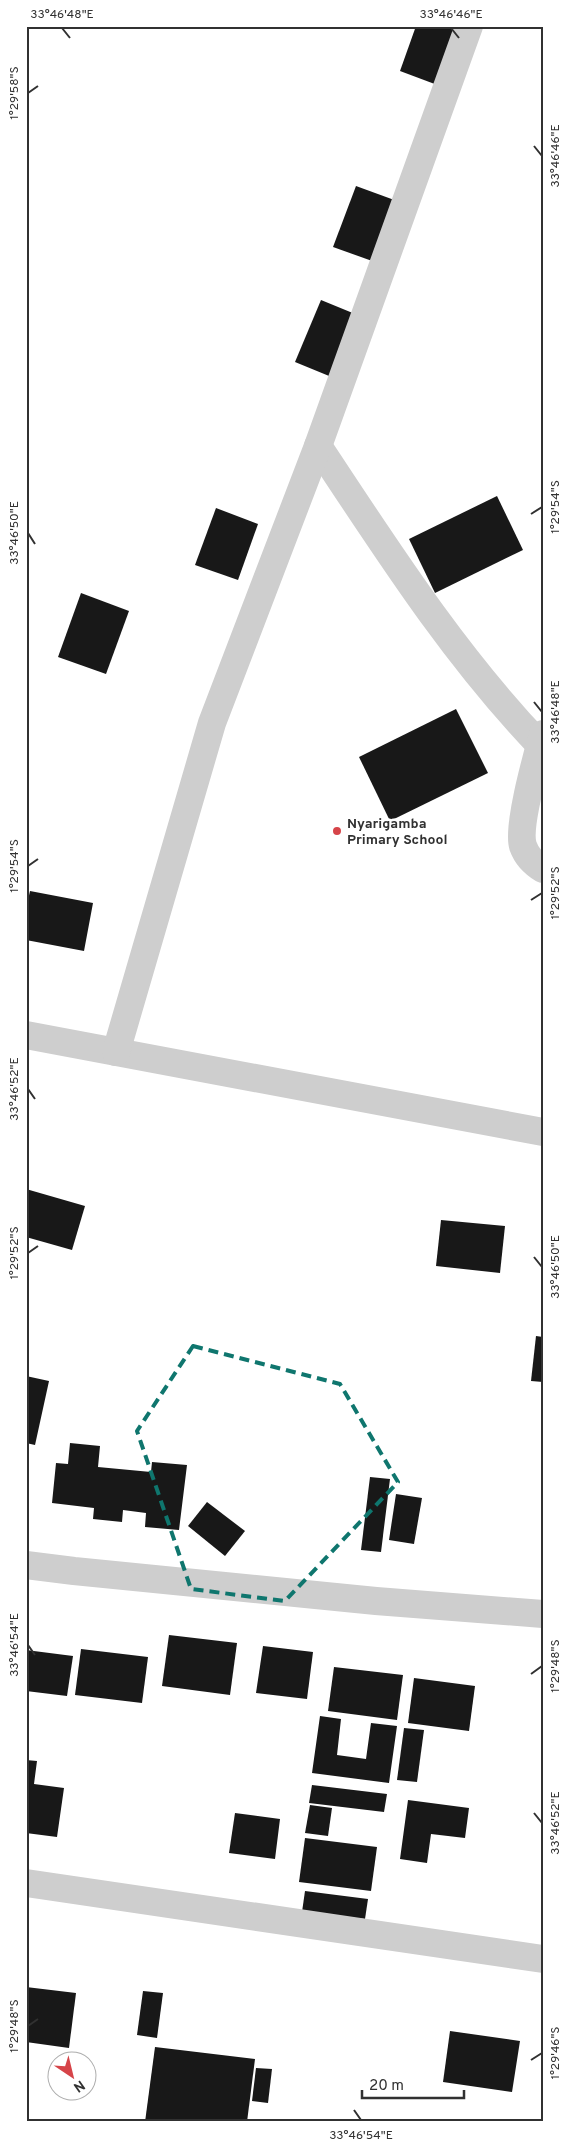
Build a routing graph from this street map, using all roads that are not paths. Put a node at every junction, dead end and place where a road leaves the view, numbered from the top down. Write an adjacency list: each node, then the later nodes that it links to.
1 (469, 26): 2 (street)
2 (318, 446): 3 (street); 6 (street)
3 (541, 739): 4 (street)
4 (543, 869)
5 (26, 1035): 6 (street)
6 (116, 1052): 7 (street)
7 (543, 1132)
8 (26, 1565): 9 (street)
9 (543, 1614)
10 (26, 1883): 11 (street)
11 (543, 1959)

